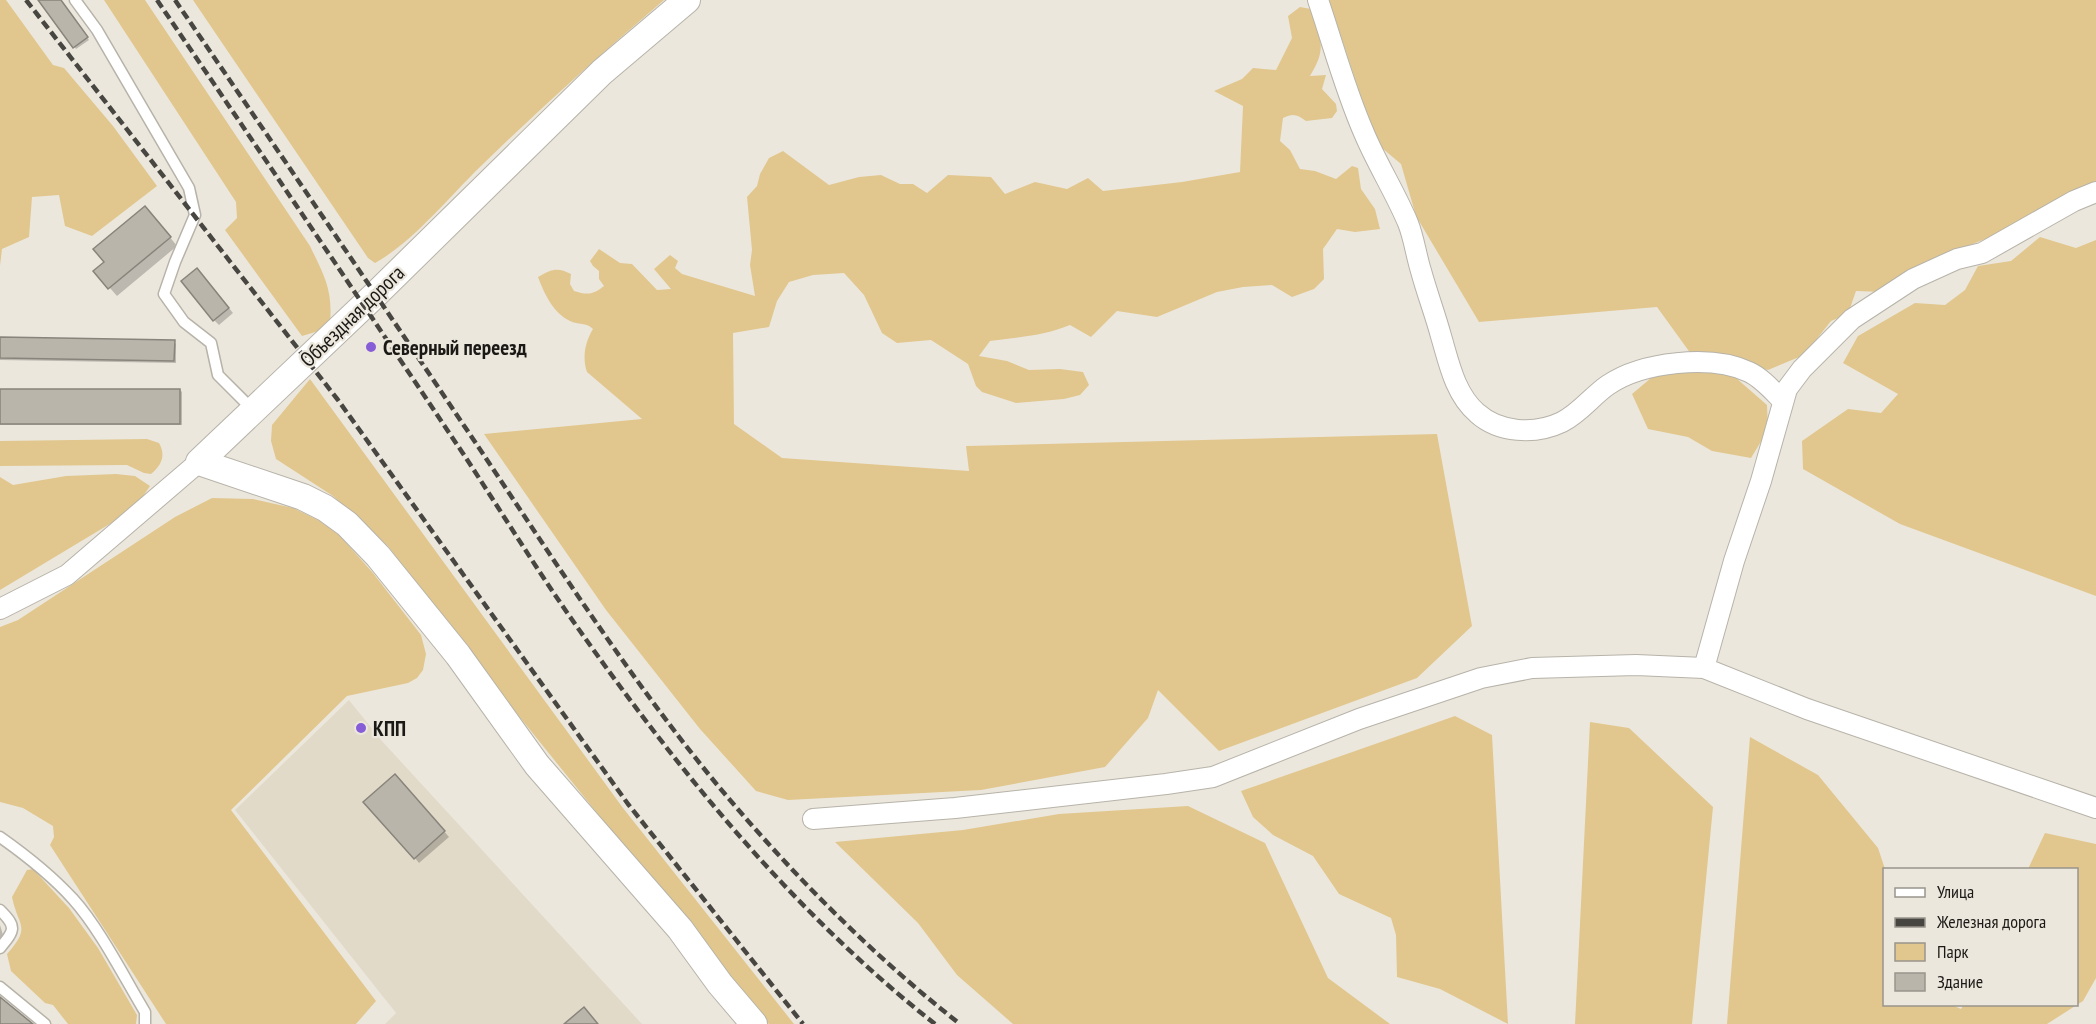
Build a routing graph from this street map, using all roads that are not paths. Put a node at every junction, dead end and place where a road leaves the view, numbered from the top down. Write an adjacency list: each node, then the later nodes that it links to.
1 (75, 0): 6 (lane)
2 (687, 0): 6 (street, Объездная дорога)
3 (1317, 0): 5 (street)
4 (2096, 192): 5 (street)
5 (1783, 401): 9 (street)
6 (254, 411): 7 (street, Объездная дорога)
7 (199, 462): 8 (street, Объездная дорога); 18 (street)
8 (0, 609)
9 (1704, 668): 10 (street); 11 (street)
10 (2096, 808)
11 (813, 819)
12 (0, 837): 17 (lane)
13 (0, 910): 14 (lane)
14 (0, 948)
15 (0, 987): 16 (lane)
16 (45, 1024)
17 (145, 1024)
18 (754, 1024)

